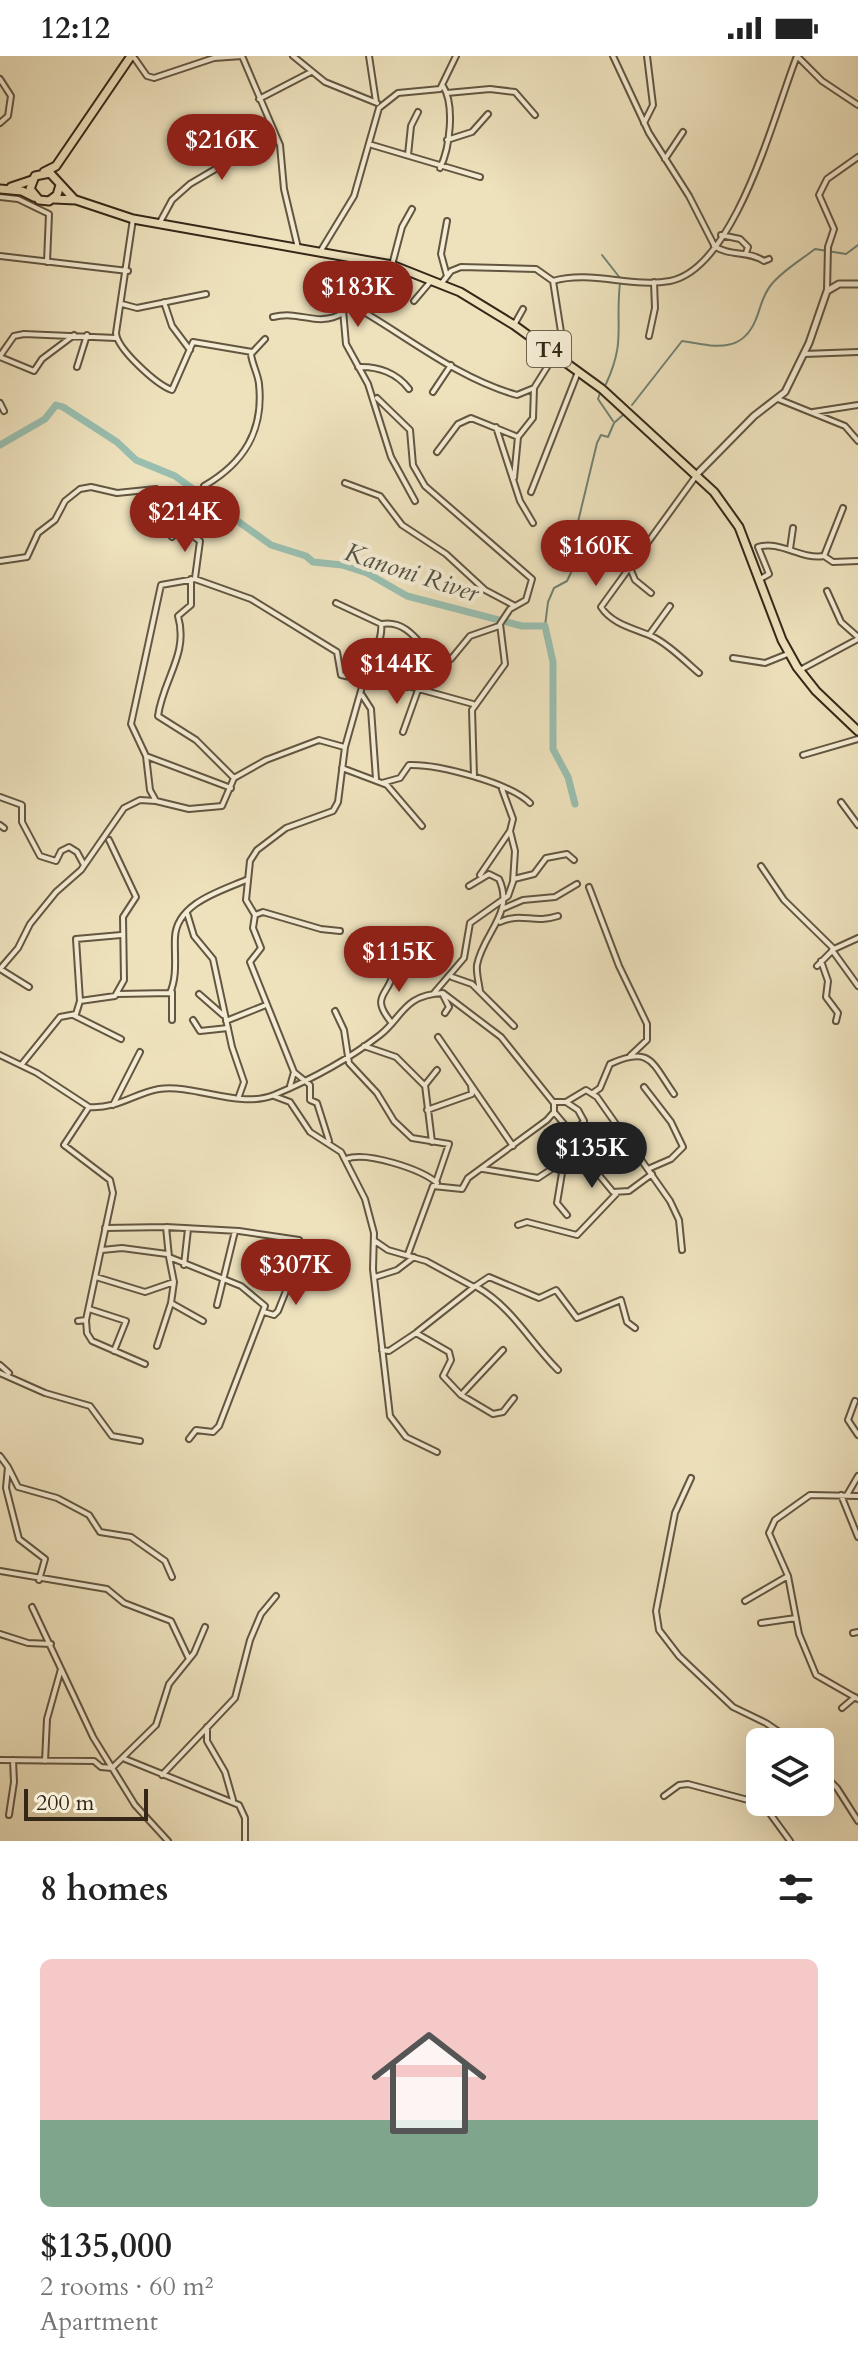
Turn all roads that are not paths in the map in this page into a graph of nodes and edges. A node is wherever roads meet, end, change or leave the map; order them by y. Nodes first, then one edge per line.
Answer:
1 (132, 56) edge
2 (293, 56) edge
3 (369, 56) edge
4 (456, 56) edge
5 (613, 56) edge
6 (647, 56) edge
7 (797, 56) edge
8 (311, 72) junction
9 (0, 79) edge
10 (443, 86) junction
11 (447, 93) junction
12 (259, 99) junction
13 (379, 104) junction
14 (858, 105) edge
15 (418, 112) dead end
16 (488, 114) dead end
17 (535, 115) dead end
18 (0, 123) edge
19 (644, 123) junction
20 (683, 132) dead end
21 (276, 134) junction
22 (447, 140) junction
23 (371, 145) junction
24 (408, 155) junction
25 (858, 157) edge
26 (62, 158) junction
27 (665, 159) junction
28 (440, 168) junction
29 (44, 172) junction
30 (480, 177) dead end
31 (32, 180) junction
32 (59, 183) junction
33 (2, 188) edge
34 (0, 197) edge
35 (34, 197) junction
36 (54, 199) junction
37 (76, 200) junction
38 (412, 209) dead end
39 (133, 219) junction
40 (447, 221) dead end
41 (159, 224) junction
42 (721, 235) junction
43 (714, 246) junction
44 (298, 248) junction
45 (320, 252) junction
46 (746, 253) junction
47 (0, 256) edge
48 (353, 257) junction
49 (769, 259) dead end
50 (47, 262) junction
51 (392, 265) junction
52 (128, 271) junction
53 (447, 276) junction
54 (432, 280) junction
55 (553, 281) junction
56 (654, 282) junction
57 (441, 284) junction
58 (858, 284) edge
59 (827, 291) junction
60 (206, 294) dead end
61 (345, 301) junction
62 (414, 301) dead end
63 (164, 302) junction
64 (121, 304) junction
65 (523, 309) dead end
66 (343, 313) junction
67 (273, 317) dead end
68 (514, 325) junction
69 (74, 335) junction
70 (87, 335) junction
71 (649, 336) dead end
72 (116, 338) junction
73 (265, 339) dead end
74 (190, 350) junction
75 (252, 352) junction
76 (552, 352) junction
77 (858, 352) edge
78 (804, 354) junction
79 (0, 356) edge
80 (451, 365) junction
81 (77, 367) dead end
82 (358, 367) junction
83 (578, 370) junction
84 (534, 388) junction
85 (409, 389) dead end
86 (433, 392) dead end
87 (377, 398) dead end
88 (778, 399) junction
89 (0, 403) edge
90 (858, 405) edge
91 (4, 411) dead end
92 (812, 413) junction
93 (496, 427) junction
94 (518, 437) junction
95 (858, 441) edge
96 (437, 452) dead end
97 (697, 474) junction
98 (514, 478) junction
99 (345, 483) dead end
100 (204, 486) dead end
101 (156, 489) dead end
102 (531, 492) dead end
103 (193, 499) dead end
104 (415, 501) dead end
105 (843, 508) dead end
106 (533, 523) dead end
107 (180, 527) junction
108 (793, 528) dead end
109 (172, 537) dead end
110 (790, 550) junction
111 (824, 556) junction
112 (0, 561) edge
113 (858, 561) edge
114 (629, 567) junction
115 (193, 579) junction
116 (760, 579) junction
117 (827, 591) dead end
118 (651, 593) dead end
119 (336, 603) dead end
120 (515, 606) junction
121 (670, 606) dead end
122 (381, 624) junction
123 (499, 626) junction
124 (649, 635) junction
125 (858, 638) edge
126 (790, 653) junction
127 (733, 658) dead end
128 (438, 662) junction
129 (800, 670) junction
130 (699, 673) dead end
131 (375, 677) junction
132 (364, 680) junction
133 (407, 687) junction
134 (418, 690) junction
135 (362, 695) junction
136 (473, 704) junction
137 (858, 731) edge
138 (403, 732) dead end
139 (858, 739) edge
140 (345, 747) junction
141 (803, 755) dead end
142 (146, 756) junction
143 (342, 768) junction
144 (474, 776) junction
145 (234, 778) junction
146 (376, 779) junction
147 (382, 783) junction
148 (231, 788) junction
149 (502, 789) junction
150 (0, 797) edge
151 (156, 801) junction
152 (841, 802) dead end
153 (530, 803) dead end
154 (858, 825) edge
155 (422, 826) dead end
156 (510, 831) junction
157 (109, 840) dead end
158 (574, 860) dead end
159 (84, 865) junction
160 (761, 866) dead end
161 (479, 877) junction
162 (247, 879) junction
163 (513, 882) junction
164 (577, 884) dead end
165 (469, 886) dead end
166 (589, 887) dead end
167 (504, 900) junction
168 (502, 909) junction
169 (187, 913) junction
170 (255, 915) junction
171 (558, 916) dead end
172 (498, 924) junction
173 (340, 931) dead end
174 (121, 935) junction
175 (858, 938) edge
176 (833, 950) junction
177 (0, 969) edge
178 (393, 974) dead end
179 (450, 977) junction
180 (858, 986) edge
181 (29, 987) dead end
182 (480, 991) junction
183 (172, 992) junction
184 (441, 993) junction
185 (118, 994) junction
186 (199, 994) dead end
187 (433, 995) junction
188 (80, 1001) junction
189 (266, 1005) junction
190 (335, 1011) dead end
191 (445, 1013) dead end
192 (73, 1015) junction
193 (172, 1020) dead end
194 (193, 1020) dead end
195 (836, 1021) dead end
196 (226, 1022) junction
197 (391, 1022) junction
198 (514, 1026) dead end
199 (438, 1037) dead end
200 (121, 1039) dead end
201 (364, 1046) junction
202 (140, 1052) dead end
203 (0, 1055) edge
204 (348, 1056) junction
205 (630, 1056) junction
206 (22, 1064) junction
207 (293, 1069) junction
208 (437, 1070) dead end
209 (303, 1081) junction
210 (470, 1081) junction
211 (425, 1085) junction
212 (290, 1086) junction
213 (644, 1087) dead end
214 (284, 1090) junction
215 (593, 1093) junction
216 (674, 1094) dead end
217 (239, 1096) junction
218 (272, 1096) junction
219 (290, 1102) junction
220 (553, 1102) junction
221 (566, 1102) junction
222 (113, 1105) junction
223 (89, 1107) junction
224 (427, 1110) junction
225 (554, 1112) junction
226 (570, 1137) junction
227 (432, 1142) junction
228 (329, 1143) junction
229 (513, 1146) junction
230 (579, 1151) junction
231 (346, 1159) junction
232 (559, 1165) junction
233 (482, 1169) junction
234 (648, 1169) junction
235 (652, 1174) junction
236 (437, 1183) junction
237 (616, 1194) junction
238 (567, 1215) dead end
239 (518, 1225) dead end
240 (166, 1227) junction
241 (105, 1228) junction
242 (188, 1229) junction
243 (235, 1231) junction
244 (299, 1240) dead end
245 (375, 1241) junction
246 (101, 1250) junction
247 (682, 1250) dead end
248 (408, 1254) junction
249 (168, 1256) junction
250 (300, 1256) dead end
251 (414, 1257) junction
252 (184, 1265) junction
253 (95, 1277) junction
254 (375, 1277) junction
255 (223, 1279) junction
256 (174, 1282) junction
257 (475, 1287) junction
258 (171, 1303) junction
259 (217, 1305) dead end
260 (89, 1309) junction
261 (264, 1312) junction
262 (86, 1320) junction
263 (78, 1321) dead end
264 (203, 1321) dead end
265 (635, 1328) dead end
266 (416, 1333) junction
267 (157, 1346) dead end
268 (382, 1350) junction
269 (503, 1350) dead end
270 (114, 1351) junction
271 (389, 1351) junction
272 (383, 1361) junction
273 (145, 1364) dead end
274 (0, 1365) edge
275 (558, 1370) dead end
276 (0, 1373) edge
277 (10, 1375) junction
278 (461, 1395) junction
279 (514, 1398) dead end
280 (855, 1401) dead end
281 (858, 1435) edge
282 (189, 1439) dead end
283 (140, 1441) dead end
284 (437, 1452) dead end
285 (0, 1456) edge
286 (8, 1467) junction
287 (858, 1476) edge
288 (691, 1478) dead end
289 (844, 1495) junction
290 (858, 1496) edge
291 (858, 1537) edge
292 (0, 1571) edge
293 (788, 1576) junction
294 (172, 1577) dead end
295 (39, 1580) junction
296 (276, 1596) dead end
297 (745, 1601) dead end
298 (32, 1607) dead end
299 (796, 1618) junction
300 (761, 1623) dead end
301 (205, 1627) dead end
302 (0, 1634) edge
303 (51, 1644) junction
304 (189, 1660) junction
305 (61, 1668) junction
306 (857, 1698) edge
307 (842, 1708) dead end
308 (208, 1725) junction
309 (773, 1728) edge
310 (124, 1758) junction
311 (0, 1760) edge
312 (13, 1760) junction
313 (45, 1761) junction
314 (112, 1768) junction
315 (162, 1775) junction
316 (834, 1786) edge
317 (664, 1796) dead end
318 (235, 1802) junction
319 (9, 1815) dead end
320 (858, 1821) edge
321 (168, 1841) edge
322 (245, 1841) edge
323 (790, 1841) edge

1 - 12 street
1 - 26 main road
2 - 8 street
3 - 13 street
4 - 10 street
5 - 19 street
6 - 19 street
7 - 14 street
7 - 42 street
8 - 12 street
8 - 13 street
9 - 18 street
10 - 11 street
10 - 13 street
11 - 17 street
11 - 22 street
12 - 21 street
13 - 23 street
15 - 24 street
16 - 22 street
19 - 27 street
20 - 27 street
21 - 41 street
21 - 44 street
22 - 28 street
23 - 24 street
23 - 45 street
24 - 28 street
25 - 59 street
26 - 29 main road
26 - 32 main road
27 - 43 street
28 - 30 street
29 - 31 main road
29 - 32 main road, T4
31 - 33 main road
31 - 35 main road
32 - 36 main road
32 - 37 main road, T4
33 - 35 main road
34 - 50 street
35 - 36 main road, T4
36 - 37 main road, T4
37 - 39 main road, T4
38 - 51 street
39 - 41 main road, T4
39 - 52 street
40 - 53 street
41 - 44 main road, T4
42 - 43 street
42 - 46 street
43 - 46 street
43 - 56 street
44 - 45 main road, T4
45 - 48 main road, T4
46 - 49 street
47 - 50 street
48 - 51 main road, T4
48 - 61 street
50 - 52 street
51 - 54 main road, T4
52 - 64 street
53 - 55 street
53 - 57 street
54 - 57 main road, T4
54 - 62 street
55 - 56 street
55 - 76 street
56 - 71 street
57 - 68 main road, T4
58 - 59 street
59 - 78 street
60 - 63 street
61 - 66 street
61 - 80 street
63 - 64 street
63 - 74 street
64 - 72 street
65 - 68 street
66 - 67 street
66 - 82 street
68 - 76 main road, T4
69 - 70 street
69 - 79 street
69 - 79 street
70 - 72 street
70 - 81 street
72 - 74 street
73 - 75 street
74 - 75 street
75 - 100 street
76 - 83 main road, T4
76 - 84 street
77 - 78 street
78 - 88 street
80 - 84 street
80 - 86 street
82 - 85 street
82 - 104 street
83 - 97 main road, T4
83 - 102 street
84 - 94 street
87 - 120 street
88 - 92 street
88 - 97 street
89 - 91 street
90 - 92 street
92 - 95 street
93 - 94 street
93 - 96 street
93 - 98 street
94 - 98 street
97 - 114 street
97 - 116 main road, T4
98 - 106 street
99 - 120 street
101 - 112 street
103 - 107 street
105 - 111 street
107 - 109 street
107 - 115 street
108 - 110 street
110 - 111 street
110 - 116 street
111 - 113 street
114 - 118 street
114 - 124 street
115 - 132 street
115 - 142 street
115 - 145 street
116 - 126 main road, T4
117 - 125 street
119 - 122 street
120 - 123 street
121 - 124 street
122 - 128 street
122 - 131 street
123 - 128 street
123 - 136 street
124 - 130 street
125 - 129 street
126 - 127 street
126 - 129 main road, T4
128 - 133 street
129 - 137 main road, T4
131 - 132 street
131 - 133 street
132 - 135 street
133 - 134 street
134 - 136 street
134 - 138 street
135 - 140 street
135 - 146 street
136 - 144 street
139 - 141 street
140 - 143 street
140 - 145 street
142 - 148 street
142 - 151 street
143 - 146 street
143 - 162 street
144 - 147 street
144 - 149 street
145 - 148 street
146 - 147 street
147 - 155 street
148 - 151 street
149 - 153 street
149 - 156 street
150 - 159 street
151 - 159 street
152 - 154 street
156 - 161 street
156 - 163 street
157 - 174 street
158 - 163 street
159 - 177 street
160 - 176 street
161 - 165 street
161 - 167 street
162 - 169 street
162 - 170 street
163 - 167 street
164 - 168 street
166 - 205 street
167 - 168 street
167 - 179 street
168 - 172 street
169 - 183 street
169 - 196 street
170 - 173 street
170 - 189 street
171 - 172 street
172 - 182 street
174 - 185 street
174 - 188 street
175 - 176 street
176 - 180 street
176 - 195 street
177 - 181 street
178 - 197 street
179 - 182 street
179 - 187 street
182 - 198 street
183 - 185 street
183 - 193 street
184 - 187 street
184 - 191 street
184 - 220 street
185 - 188 street
186 - 196 street
187 - 197 street
188 - 192 street
189 - 196 street
189 - 207 street
190 - 204 street
192 - 200 street
192 - 206 street
194 - 196 street
196 - 217 street
197 - 201 street
199 - 210 street
201 - 204 street
201 - 211 street
202 - 222 street
203 - 206 street
204 - 209 street
204 - 227 street
205 - 215 street
205 - 216 street
206 - 223 street
207 - 209 street
207 - 212 street
208 - 211 street
209 - 212 street
209 - 228 street
210 - 224 street
210 - 229 street
211 - 224 street
212 - 214 street
213 - 234 street
214 - 218 street
214 - 219 street
215 - 221 street
215 - 234 street
217 - 218 street
217 - 222 street
218 - 219 street
219 - 228 street
220 - 221 street
220 - 225 street
221 - 226 street
222 - 223 street
223 - 241 street
224 - 227 street
225 - 226 street
225 - 229 street
226 - 230 street
227 - 236 street
228 - 231 street
229 - 233 street
230 - 232 street
230 - 237 street
231 - 236 street
231 - 245 street
232 - 233 street
232 - 238 street
233 - 236 street
234 - 235 street
235 - 237 street
235 - 247 street
236 - 248 street
237 - 239 street
240 - 241 street
240 - 242 street
240 - 249 street
241 - 246 street
242 - 243 street
242 - 252 street
243 - 244 street
243 - 255 street
245 - 248 street
245 - 254 street
246 - 249 street
246 - 253 street
248 - 251 street
249 - 252 street
249 - 256 street
250 - 261 street
251 - 254 street
251 - 257 street
252 - 255 street
253 - 256 street
253 - 260 street
254 - 268 street
255 - 259 street
255 - 261 street
256 - 258 street
257 - 265 street
257 - 266 street
257 - 275 street
258 - 264 street
258 - 267 street
260 - 262 street
260 - 270 street
261 - 282 street
262 - 263 street
262 - 270 street
266 - 271 street
266 - 278 street
268 - 271 street
268 - 272 street
269 - 278 street
270 - 273 street
271 - 272 street
272 - 284 street
274 - 277 street
276 - 277 street
277 - 283 street
278 - 279 street
280 - 281 street
285 - 286 street
286 - 294 street
286 - 295 street
287 - 289 street
288 - 309 street
289 - 290 street
289 - 291 street
289 - 293 street
292 - 295 street
293 - 297 street
293 - 299 street
295 - 304 street
296 - 308 street
298 - 303 street
299 - 300 street
299 - 306 street
301 - 304 street
302 - 303 street
303 - 305 street
304 - 310 street
305 - 313 street
305 - 314 street
306 - 307 street
308 - 315 street
308 - 318 street
310 - 314 street
310 - 315 street
311 - 312 street
312 - 313 street
312 - 319 street
313 - 314 street
314 - 321 street
315 - 318 street
316 - 320 street
317 - 323 street
318 - 322 street

